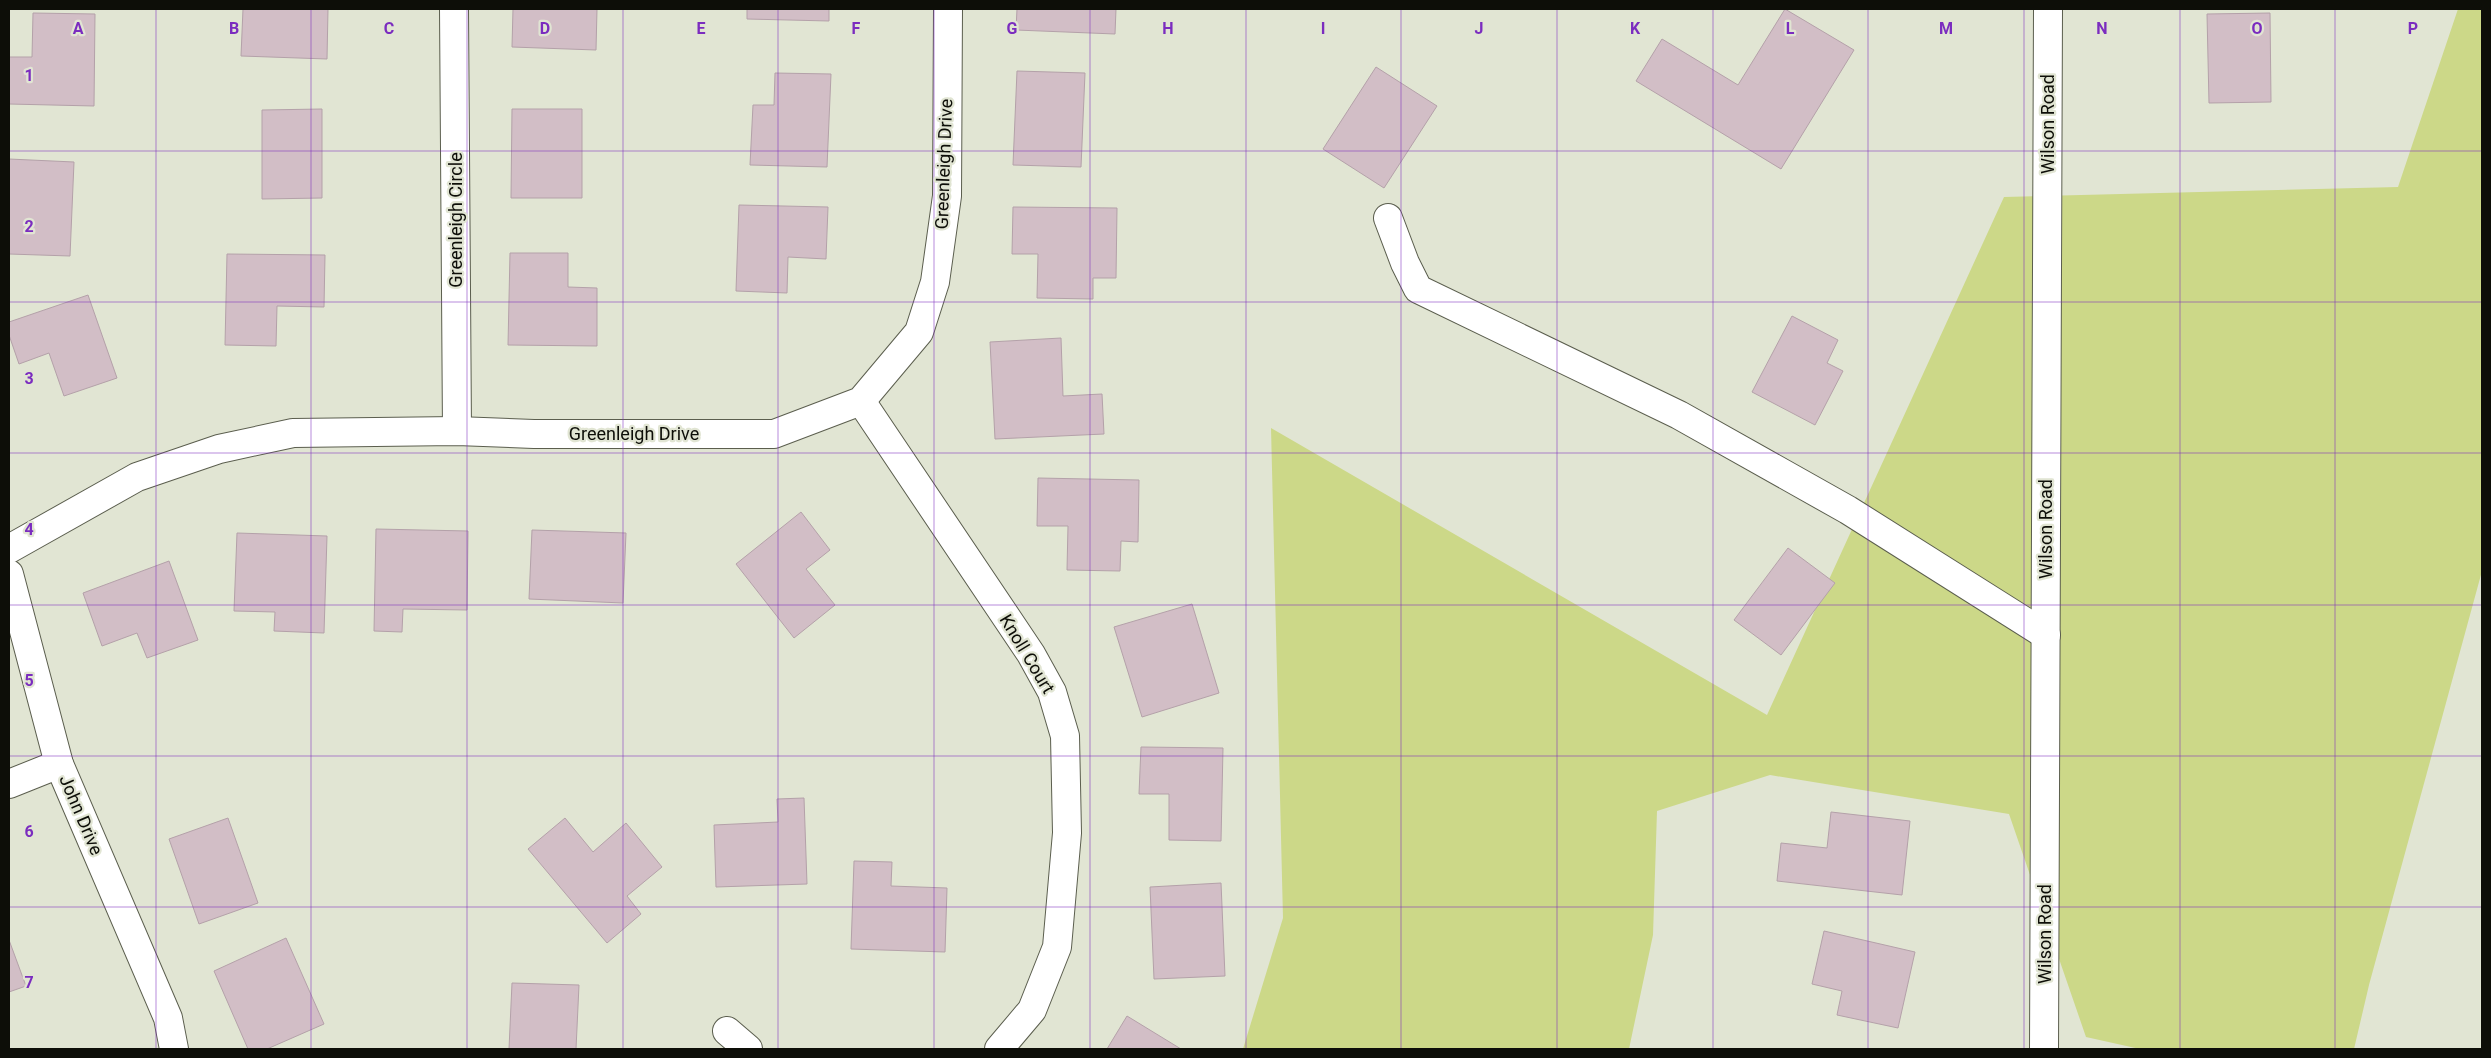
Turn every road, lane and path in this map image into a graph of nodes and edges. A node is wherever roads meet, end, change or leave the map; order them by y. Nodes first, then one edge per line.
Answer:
1 (454, 9) edge
2 (948, 9) edge
3 (2048, 9) edge
4 (1388, 218) dead end
5 (861, 401) junction
6 (457, 431) junction
7 (9, 549) edge
8 (9, 574) edge
9 (2046, 635) junction
10 (59, 764) junction
11 (9, 784) edge
12 (727, 1031) dead end
13 (174, 1049) edge
14 (748, 1049) edge
15 (999, 1049) edge
16 (2044, 1049) edge

1 - 6 street, Greenleigh Circle
2 - 5 street, Greenleigh Drive
3 - 9 street, Wilson Road
4 - 9 street
5 - 6 street, Greenleigh Drive
5 - 15 street, Knoll Court
6 - 7 street, Greenleigh Drive
8 - 10 street, John Drive
9 - 16 street, Wilson Road
10 - 11 street
10 - 13 street, John Drive
12 - 14 street

